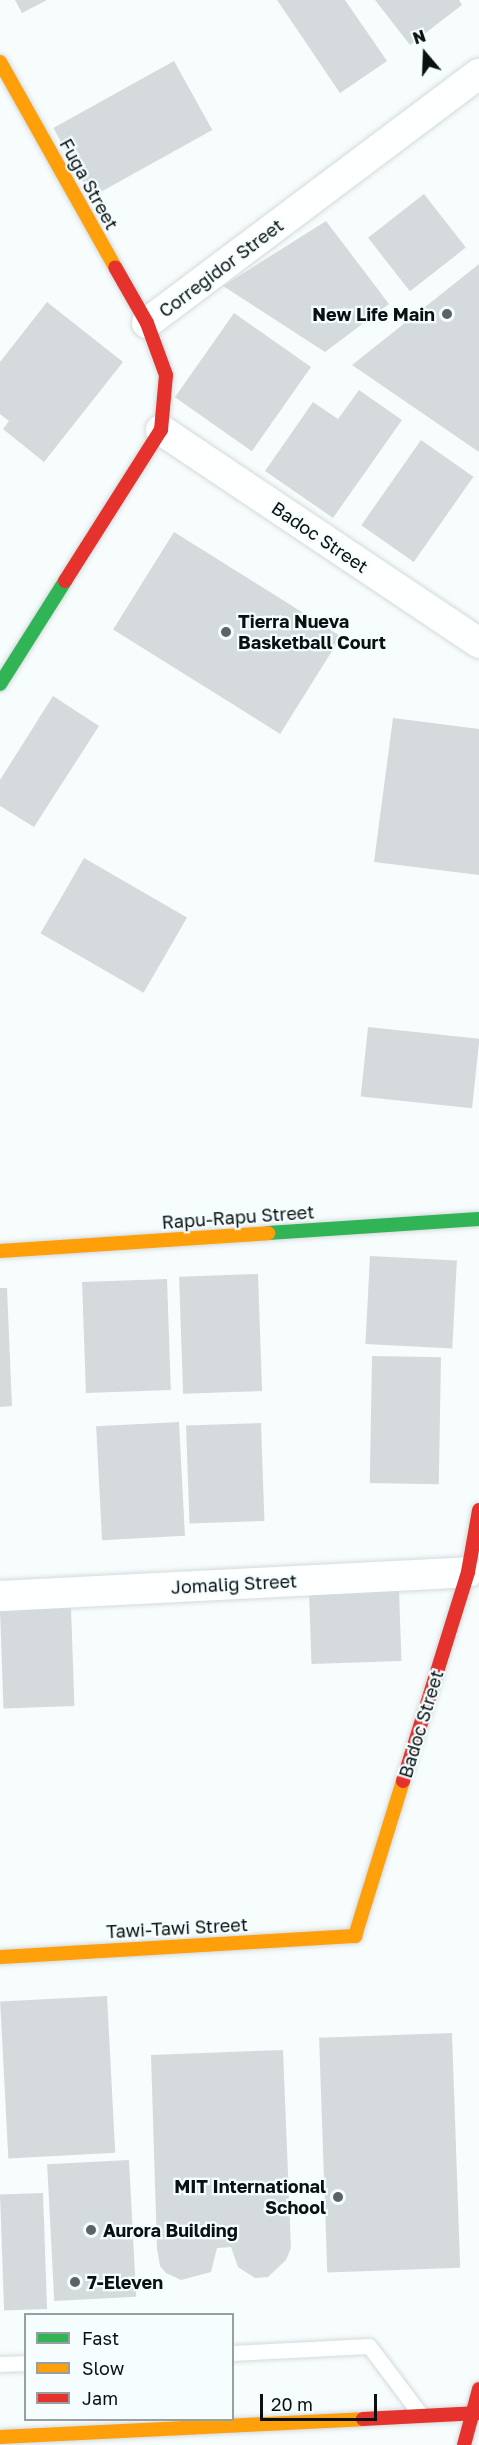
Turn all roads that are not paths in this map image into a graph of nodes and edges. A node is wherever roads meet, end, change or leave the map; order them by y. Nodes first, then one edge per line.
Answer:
1 (0, 62) edge
2 (479, 74) edge
3 (147, 323) junction
4 (161, 430) junction
5 (479, 644) edge
6 (0, 684) edge
7 (479, 1219) edge
8 (0, 1251) edge
9 (479, 1510) edge
10 (468, 1572) junction
11 (0, 1596) edge
12 (355, 1936) joint
13 (0, 1957) edge
14 (234, 2352) edge
15 (24, 2363) edge
16 (0, 2364) edge
17 (479, 2389) edge
18 (475, 2413) edge
19 (421, 2415) junction
20 (0, 2437) edge
21 (464, 2445) edge

1 - 3 main road, Fuga Street
2 - 3 street, Corregidor Street
3 - 4 main road, Corregidor Street
4 - 5 street, Badoc Street
4 - 6 main road, Corregidor Street
7 - 8 main road, Rapu-Rapu Street
9 - 10 main road, Badoc Street
10 - 11 street, Jomalig Street
10 - 12 main road, Badoc Street
12 - 13 main road, Tawi-Tawi Street
14 - 19 lane
15 - 16 lane
17 - 18 main road
18 - 19 main road
18 - 21 main road
19 - 20 main road

